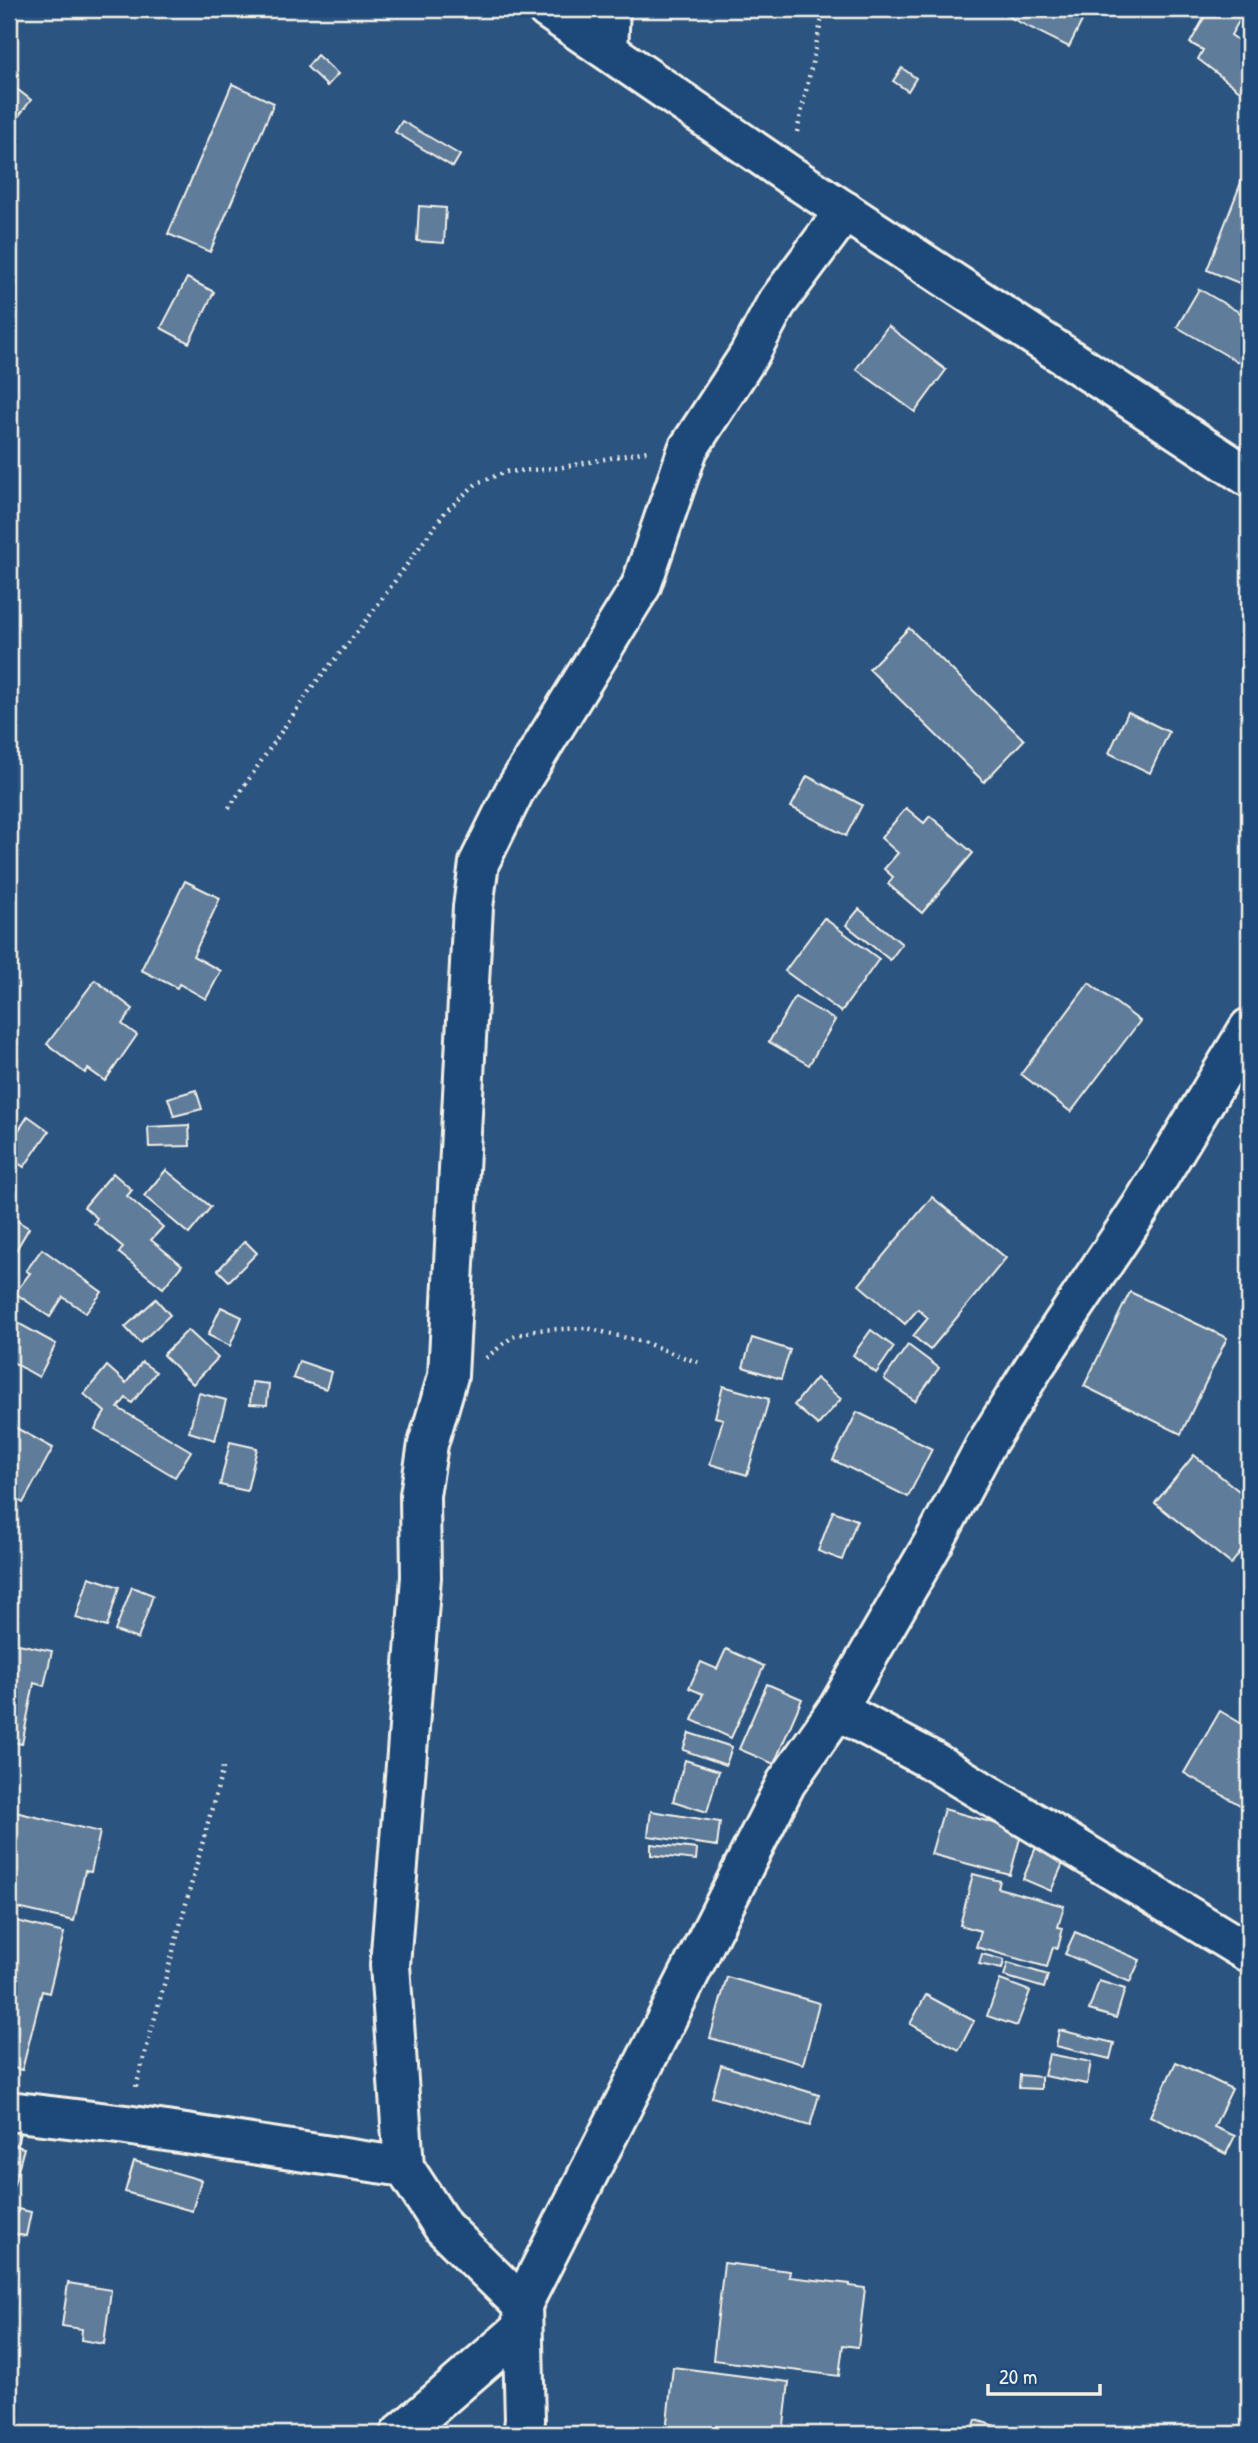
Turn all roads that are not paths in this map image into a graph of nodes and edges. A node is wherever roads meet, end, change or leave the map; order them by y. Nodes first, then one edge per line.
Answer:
1 (547, 9) edge
2 (610, 9) edge
3 (608, 49) junction
4 (845, 211) junction
5 (1249, 477) edge
6 (1249, 1028) edge
7 (837, 1710) junction
8 (1249, 1953) edge
9 (9, 2111) edge
10 (404, 2167) junction
11 (522, 2317) junction
12 (400, 2434) edge
13 (523, 2434) edge

1 - 3 street
2 - 3 street
3 - 4 street
4 - 5 street
4 - 10 street
6 - 7 street
7 - 8 street
7 - 11 street
9 - 10 street
10 - 11 street
11 - 12 street
11 - 13 street

